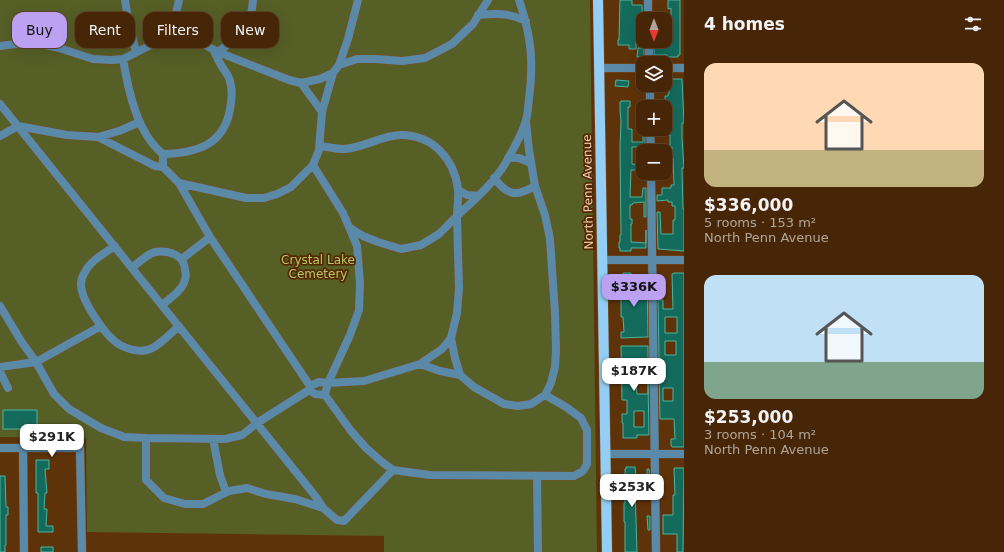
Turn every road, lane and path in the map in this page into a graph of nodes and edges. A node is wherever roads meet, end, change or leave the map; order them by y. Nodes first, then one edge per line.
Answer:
1 (125, 0) edge
2 (180, 0) edge
3 (253, 0) edge
4 (358, 0) edge
5 (488, 0) edge
6 (519, 0) edge
7 (598, 0) edge
8 (648, 0) edge
9 (177, 12) edge
10 (648, 12) edge
11 (478, 15) junction
12 (526, 21) junction
13 (0, 46) edge
14 (144, 48) edge
15 (211, 48) edge
16 (216, 51) junction
17 (136, 52) junction
18 (123, 59) junction
19 (339, 65) junction
20 (600, 68) junction
21 (636, 68) edge
22 (672, 68) edge
23 (684, 68) edge
24 (334, 73) junction
25 (301, 83) junction
26 (0, 104) edge
27 (322, 112) junction
28 (526, 121) junction
29 (140, 122) junction
30 (18, 126) junction
31 (0, 136) edge
32 (98, 137) junction
33 (320, 146) junction
34 (162, 154) junction
35 (508, 158) junction
36 (531, 163) junction
37 (313, 165) junction
38 (162, 167) junction
39 (494, 178) junction
40 (651, 180) edge
41 (178, 183) junction
42 (535, 186) junction
43 (458, 190) junction
44 (478, 196) junction
45 (457, 216) junction
46 (350, 227) junction
47 (210, 237) junction
48 (115, 246) junction
49 (182, 259) junction
50 (602, 260) junction
51 (652, 260) junction
52 (684, 260) edge
53 (132, 268) junction
54 (162, 305) junction
55 (0, 306) edge
56 (101, 326) junction
57 (179, 326) junction
58 (451, 338) junction
59 (36, 362) junction
60 (420, 364) junction
61 (0, 367) edge
62 (0, 372) edge
63 (460, 375) junction
64 (328, 383) junction
65 (8, 388) dead end
66 (310, 388) junction
67 (325, 395) junction
68 (546, 395) junction
69 (257, 423) junction
70 (146, 438) junction
71 (213, 439) junction
72 (0, 448) edge
73 (23, 448) junction
74 (605, 454) junction
75 (655, 454) junction
76 (684, 454) edge
77 (393, 470) junction
78 (537, 476) junction
79 (226, 492) junction
80 (323, 508) junction
81 (24, 552) edge
82 (82, 552) edge
83 (538, 552) edge
84 (606, 552) edge
85 (656, 552) edge

1 - 17 street
2 - 9 street
3 - 16 street
4 - 19 street
5 - 11 street
6 - 12 street
7 - 20 main road, North Penn Avenue
8 - 10 street
11 - 12 street
11 - 19 street
12 - 28 street
13 - 18 street
14 - 17 street
15 - 16 street
16 - 25 street
16 - 34 street
17 - 18 street
18 - 29 street
19 - 24 street
20 - 21 street
20 - 50 main road, North Penn Avenue
22 - 23 street
24 - 25 street
24 - 27 street
25 - 27 street
26 - 30 street
27 - 33 street
28 - 35 street
28 - 36 street
29 - 32 street
29 - 34 street
30 - 31 street
30 - 32 street
30 - 48 street
32 - 38 street
33 - 37 street
33 - 43 street
34 - 38 street
35 - 36 street
35 - 39 street
36 - 42 street
37 - 41 street
37 - 46 street
38 - 41 street
39 - 42 street
39 - 44 street
40 - 51 street
41 - 47 street
42 - 68 street
43 - 44 street
43 - 45 street
44 - 45 street
45 - 46 street
45 - 58 street
46 - 64 street
47 - 49 street
47 - 66 street
48 - 53 street
48 - 56 street
49 - 53 street
49 - 54 street
50 - 51 street
50 - 74 main road, North Penn Avenue
51 - 52 street
51 - 75 street
53 - 54 street
54 - 57 street
55 - 59 street
56 - 57 street
56 - 59 street
57 - 69 street
58 - 60 street
58 - 63 street
59 - 61 street
59 - 70 street
60 - 63 street
60 - 64 street
62 - 65 street
63 - 68 street
64 - 66 street
64 - 67 street
66 - 67 street
66 - 69 street
67 - 77 street
68 - 78 street
69 - 71 street
69 - 80 street
70 - 71 street
70 - 79 street
71 - 79 street
72 - 73 street
73 - 81 street
73 - 82 street
74 - 75 street
74 - 84 main road, North Penn Avenue
75 - 76 street
75 - 85 street
77 - 78 street
77 - 80 street
78 - 83 street
79 - 80 street

